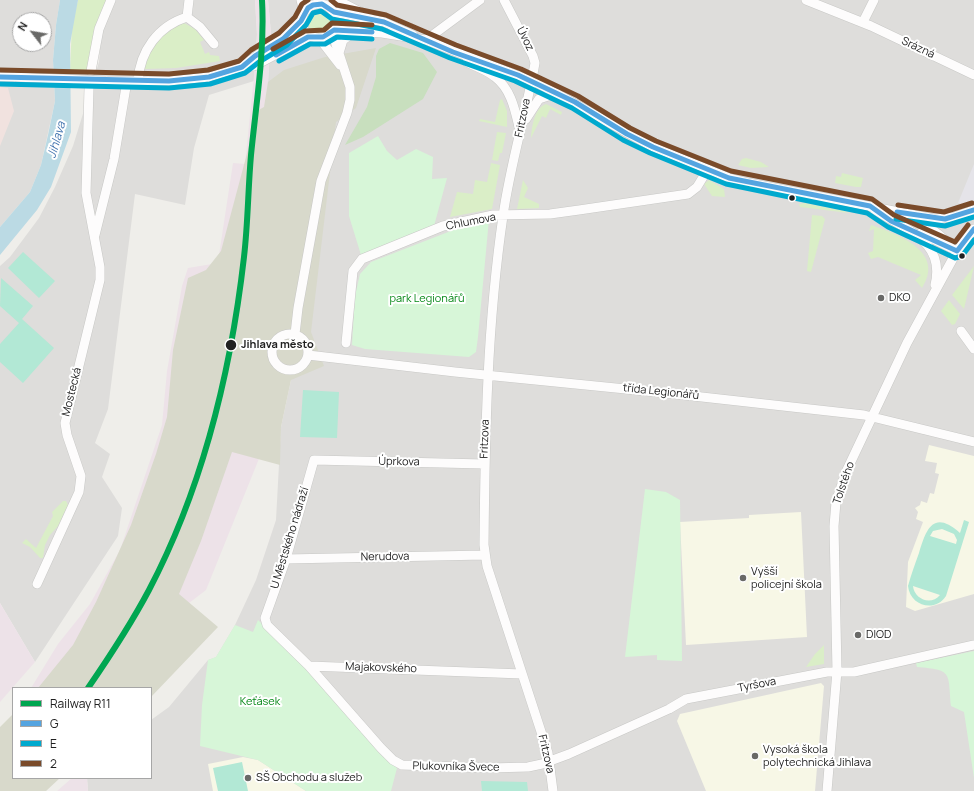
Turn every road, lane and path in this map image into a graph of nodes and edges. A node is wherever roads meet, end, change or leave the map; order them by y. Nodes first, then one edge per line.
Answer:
1 (111, 0) edge
2 (189, 0) edge
3 (302, 0) edge
4 (337, 0) edge
5 (480, 0) edge
6 (806, 0) edge
7 (874, 0) edge
8 (320, 2) edge
9 (509, 2) edge
10 (334, 12) junction
11 (303, 16) junction
12 (187, 18) junction
13 (379, 21) junction
14 (863, 22) junction
15 (333, 31) junction
16 (356, 31) junction
17 (314, 37) junction
18 (423, 39) junction
19 (214, 44) dead end
20 (453, 52) junction
21 (338, 53) junction
22 (242, 67) junction
23 (343, 69) junction
24 (91, 72) dead end
25 (974, 75) edge
26 (0, 77) edge
27 (127, 81) junction
28 (138, 81) junction
29 (531, 81) junction
30 (89, 88) dead end
31 (557, 93) junction
32 (520, 131) junction
33 (708, 169) junction
34 (870, 206) junction
35 (974, 210) edge
36 (899, 213) junction
37 (503, 216) junction
38 (891, 221) junction
39 (974, 229) edge
40 (94, 238) junction
41 (953, 249) junction
42 (933, 291) junction
43 (961, 331) dead end
44 (292, 333) junction
45 (346, 343) dead end
46 (974, 349) edge
47 (308, 355) junction
48 (487, 375) junction
49 (872, 417) junction
50 (974, 442) edge
51 (314, 460) joint
52 (484, 464) junction
53 (485, 555) junction
54 (286, 559) junction
55 (37, 584) dead end
56 (974, 645) edge
57 (309, 666) junction
58 (837, 671) junction
59 (522, 674) junction
60 (550, 761) junction
61 (553, 791) edge
62 (827, 791) edge

1 - 24 street
2 - 12 street
3 - 11 street
4 - 13 street
5 - 18 street
6 - 14 street, Srázná
7 - 14 street
8 - 10 street
8 - 11 street
9 - 29 street, Úvoz
10 - 13 street
10 - 15 street
11 - 17 street
11 - 22 street
12 - 19 street
12 - 28 street
13 - 18 street
14 - 25 street, Srázná
15 - 16 street
15 - 17 street
15 - 21 street
16 - 18 street
16 - 21 street
17 - 22 street
17 - 23 street
18 - 20 street
20 - 29 street
20 - 32 street
21 - 23 street
22 - 28 street
23 - 44 street
26 - 27 street, bridge
27 - 28 street
27 - 40 street, Mostecká
29 - 31 street
29 - 32 street, Fritzova
30 - 40 street, Mostecká
31 - 32 street
31 - 33 street
32 - 37 street, Fritzova
33 - 34 street
33 - 37 street, Chlumova
34 - 36 street
34 - 38 street
35 - 36 street
36 - 41 street
37 - 45 street, Chlumova
37 - 48 street, Fritzova
38 - 41 street
38 - 42 street
39 - 41 street, Tolstého
40 - 55 street, Mostecká
41 - 42 street, Tolstého
42 - 49 street, Tolstého
43 - 46 street
44 - 47 street
44 - 47 street
47 - 48 street, třída Legionářů
48 - 49 street, třída Legionářů
48 - 52 street, Fritzova
49 - 50 street, třída Legionářů
49 - 58 street, Tolstého
51 - 52 street, Úprkova
51 - 54 street, U Městského nádraží
52 - 53 street, Fritzova
53 - 54 street, Nerudova
53 - 59 street, Fritzova
54 - 57 street, U Městského nádraží
56 - 58 street, Tyršova
57 - 59 street, Majakovského
57 - 60 street, Plukovníka Švece
58 - 60 street, Tyršova
58 - 62 street, Tolstého
59 - 60 street, Fritzova
60 - 61 street, Fritzova

